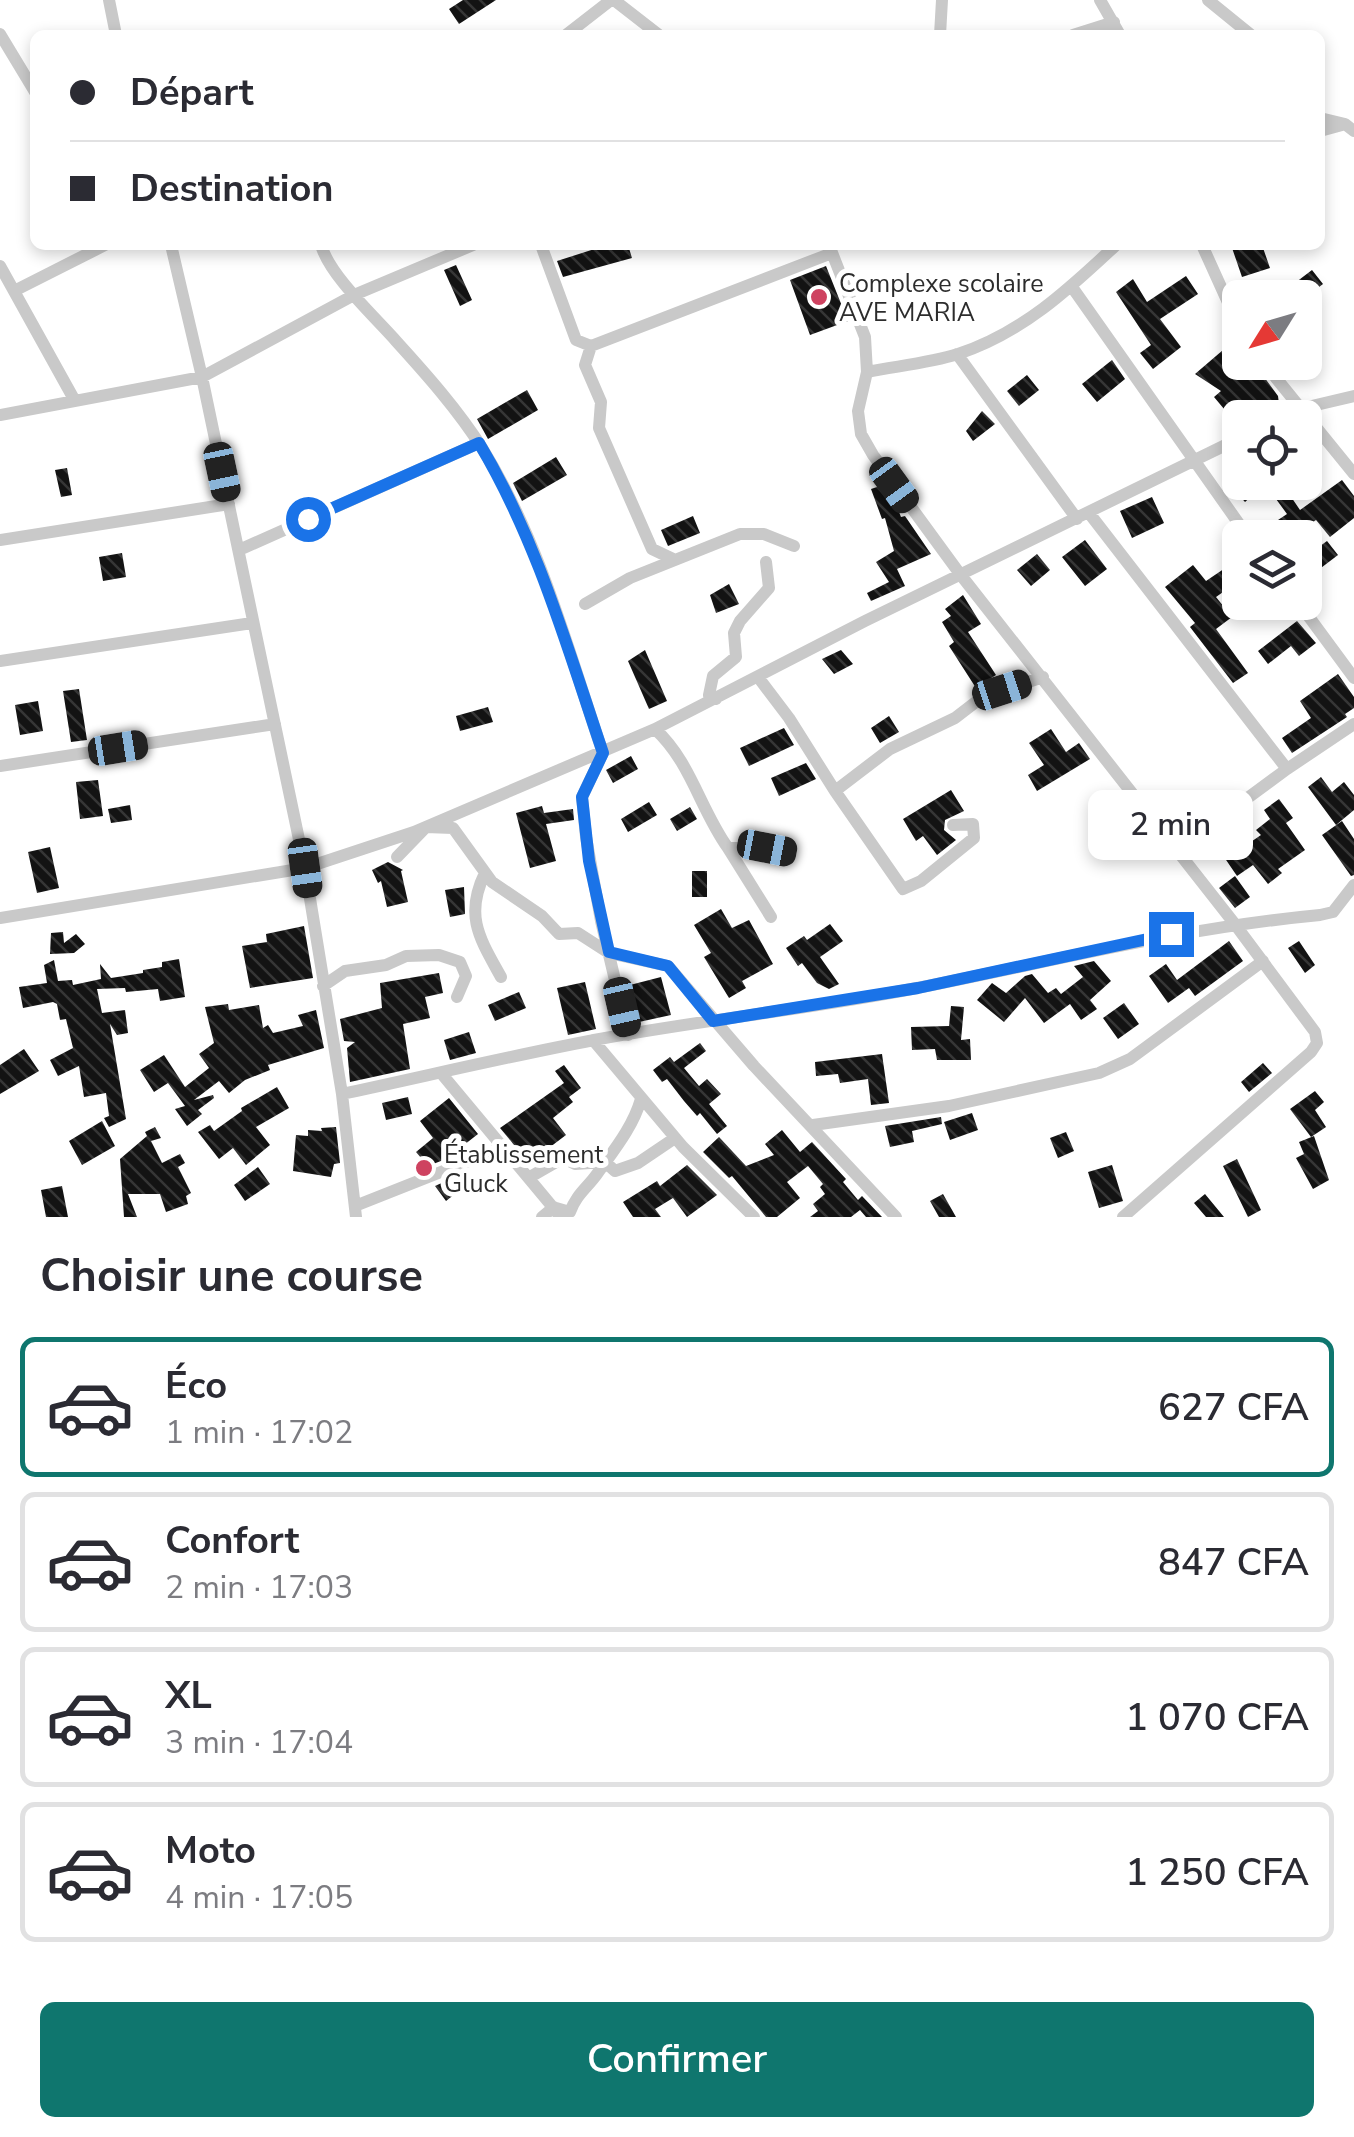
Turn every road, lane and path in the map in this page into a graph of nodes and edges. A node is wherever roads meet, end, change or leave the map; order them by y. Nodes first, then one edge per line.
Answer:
1 (109, 0) edge
2 (612, 0) edge
3 (942, 0) edge
4 (1100, 0) edge
5 (1208, 0) edge
6 (1117, 28) edge
7 (115, 30) edge
8 (573, 30) edge
9 (652, 30) edge
10 (940, 30) edge
11 (1245, 30) edge
12 (0, 34) edge
13 (30, 84) edge
14 (1325, 119) edge
15 (1351, 126) edge
16 (1325, 129) edge
17 (95, 250) edge
18 (171, 250) edge
19 (322, 250) edge
20 (461, 250) edge
21 (542, 250) edge
22 (828, 250) edge
23 (830, 250) edge
24 (1111, 250) edge
25 (1204, 250) edge
26 (0, 266) edge
27 (1072, 286) junction
28 (1222, 289) edge
29 (14, 291) junction
30 (354, 295) junction
31 (591, 346) junction
32 (957, 354) junction
33 (867, 372) junction
34 (202, 377) junction
35 (1277, 380) edge
36 (1354, 396) edge
37 (1293, 400) edge
38 (76, 401) junction
39 (1322, 404) edge
40 (0, 415) edge
41 (1322, 435) edge
42 (479, 443) junction
43 (1222, 447) edge
44 (1193, 462) junction
45 (1354, 474) edge
46 (229, 504) junction
47 (1083, 516) junction
48 (1236, 520) edge
49 (0, 540) edge
50 (794, 546) dead end
51 (239, 550) junction
52 (673, 559) junction
53 (766, 562) dead end
54 (960, 574) junction
55 (585, 604) dead end
56 (1311, 620) edge
57 (252, 622) junction
58 (0, 660) edge
59 (1043, 677) junction
60 (758, 678) junction
61 (1354, 678) edge
62 (716, 699) junction
63 (274, 724) junction
64 (1354, 724) edge
65 (655, 728) junction
66 (603, 753) junction
67 (0, 766) edge
68 (1287, 768) junction
69 (835, 791) junction
70 (953, 825) dead end
71 (426, 827) junction
72 (728, 848) junction
73 (1177, 850) junction
74 (789, 852) dead end
75 (397, 858) dead end
76 (305, 868) junction
77 (486, 874) junction
78 (1354, 884) edge
79 (771, 917) dead end
80 (0, 918) edge
81 (1234, 923) junction
82 (609, 952) junction
83 (1263, 961) junction
84 (501, 977) dead end
85 (322, 986) junction
86 (457, 997) dead end
87 (713, 1021) junction
88 (628, 1034) junction
89 (593, 1040) junction
90 (441, 1073) junction
91 (342, 1094) junction
92 (641, 1099) junction
93 (813, 1125) junction
94 (675, 1138) junction
95 (504, 1146) junction
96 (605, 1162) junction
97 (530, 1177) junction
98 (355, 1212) edge
99 (558, 1212) edge
100 (542, 1217) edge
101 (754, 1217) edge
102 (896, 1217) edge
103 (1122, 1217) edge

1 - 7 street
2 - 8 street
2 - 9 street
3 - 10 street
4 - 6 street
5 - 11 street
12 - 13 street
14 - 15 street
15 - 16 street
17 - 29 street
18 - 34 street
19 - 30 street
20 - 30 street
21 - 31 street
22 - 31 street
23 - 33 street
24 - 27 street
25 - 28 street
26 - 29 street
27 - 32 street
27 - 44 street
29 - 38 street
30 - 34 street
30 - 42 street
31 - 52 street
32 - 33 street
32 - 47 street
33 - 54 street
34 - 38 street
34 - 46 street
35 - 37 street
36 - 39 street
38 - 40 street
41 - 45 street
42 - 51 street
42 - 66 street
43 - 44 street
44 - 47 street
44 - 48 street
46 - 49 street
46 - 51 street
47 - 54 street
47 - 68 street
50 - 52 street
51 - 57 street
52 - 55 street
53 - 62 street
54 - 59 street
54 - 60 street
56 - 61 street
57 - 58 street
57 - 63 street
59 - 69 street
59 - 73 street
60 - 62 street
60 - 69 street
62 - 65 street
63 - 67 street
63 - 76 street
64 - 68 street
65 - 66 street
65 - 72 street
66 - 71 street
66 - 82 street
68 - 73 street
69 - 70 street
71 - 75 street
71 - 76 street
71 - 77 street
72 - 74 street
72 - 79 street
73 - 81 street
76 - 80 street
76 - 85 street
77 - 82 street
77 - 84 street
78 - 81 street
81 - 83 street
81 - 87 street
82 - 87 street
82 - 88 street
83 - 93 street
83 - 103 street
85 - 86 street
85 - 91 street
87 - 88 street
87 - 93 street
88 - 89 street
89 - 90 street
89 - 92 street
90 - 91 street
90 - 95 street
91 - 98 street
92 - 94 street
92 - 96 street
93 - 102 street
94 - 96 street
94 - 101 street
95 - 97 street
95 - 98 street
96 - 97 street
96 - 99 street
97 - 99 street
99 - 100 street

